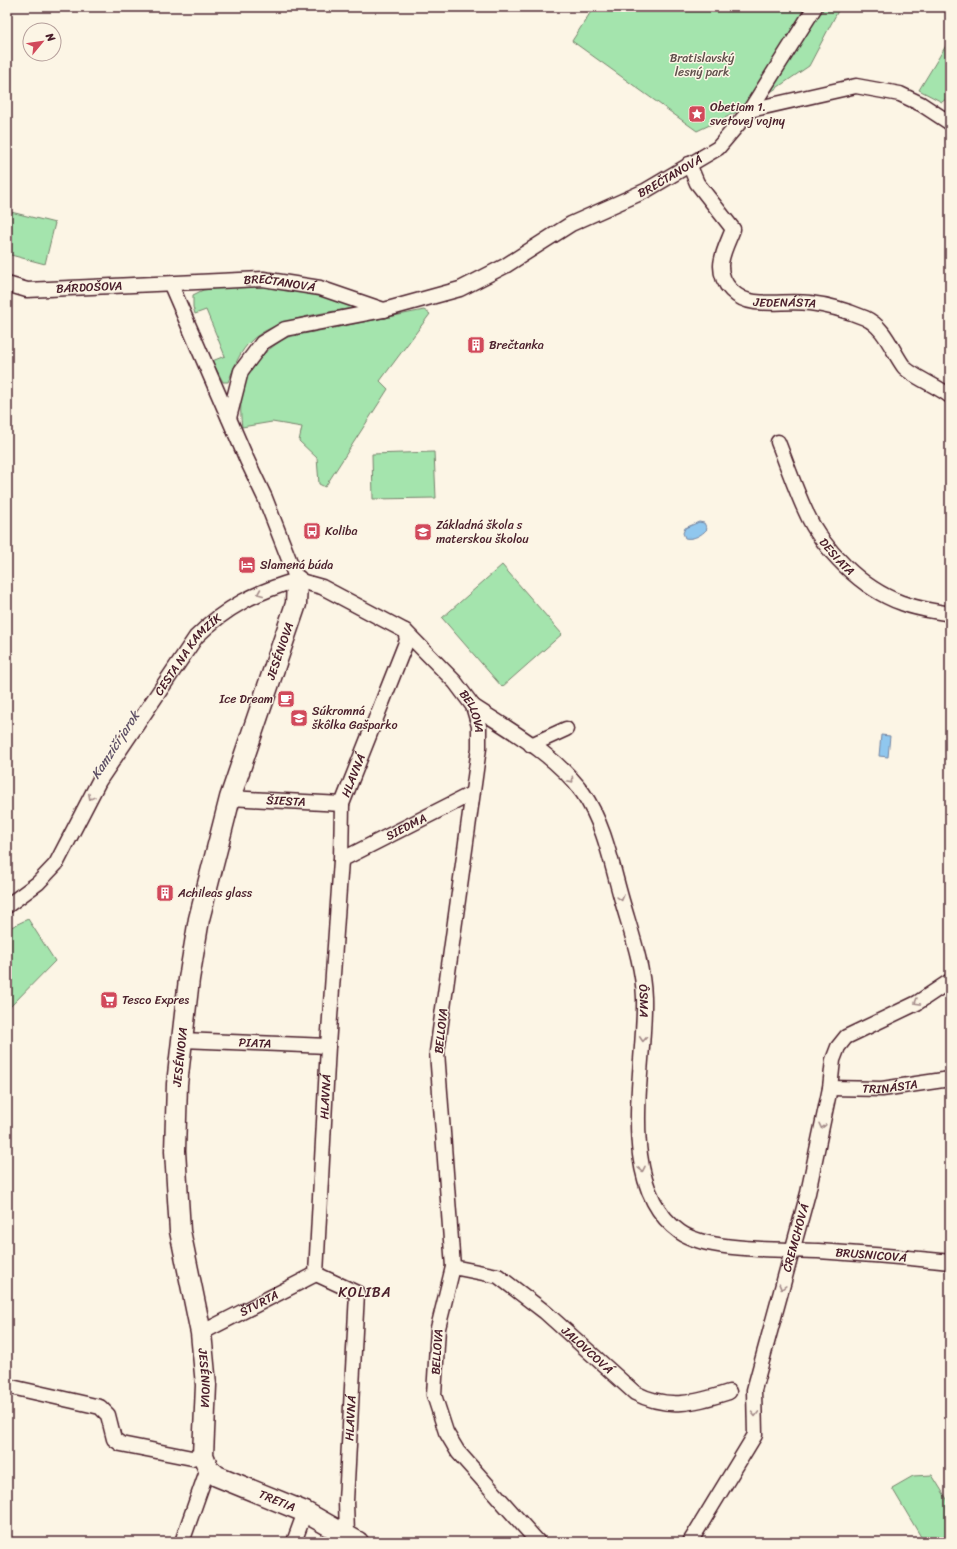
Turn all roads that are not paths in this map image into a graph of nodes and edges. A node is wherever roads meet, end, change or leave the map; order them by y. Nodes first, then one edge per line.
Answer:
1 (815, 7) edge
2 (750, 110) junction
3 (950, 123) edge
4 (689, 164) junction
5 (7, 284) edge
6 (171, 285) junction
7 (384, 310) junction
8 (950, 396) edge
9 (229, 418) junction
10 (778, 442) dead end
11 (297, 580) junction
12 (950, 614) edge
13 (405, 631) junction
14 (473, 706) junction
15 (566, 729) dead end
16 (531, 745) junction
17 (471, 794) junction
18 (230, 798) junction
19 (342, 804) junction
20 (341, 860) junction
21 (7, 906) edge
22 (950, 981) edge
23 (182, 1040) junction
24 (328, 1046) junction
25 (950, 1079) edge
26 (830, 1088) junction
27 (792, 1250) junction
28 (950, 1262) edge
29 (453, 1267) junction
30 (316, 1274) junction
31 (201, 1332) junction
32 (7, 1386) edge
33 (729, 1392) dead end
34 (205, 1461) junction
35 (305, 1512) junction
36 (352, 1539) edge
37 (182, 1542) edge
38 (294, 1542) edge
39 (538, 1542) edge
40 (690, 1542) edge

1 - 2 street
2 - 3 street
2 - 4 street, BREČTANOVÁ
4 - 7 street, BREČTANOVÁ
4 - 8 street, JEDENÁSTA
5 - 6 street, BÁRDOŠOVA
6 - 7 street, BREČTANOVÁ
6 - 9 street
7 - 9 street, BREČTANOVÁ
9 - 11 street
10 - 12 street, DESIATA
11 - 13 street, BELLOVA
11 - 18 street, JESÉNIOVA
11 -> 21 street, CESTA NA KAMZÍK
13 - 14 street, BELLOVA
13 - 19 street, HLAVNÁ
14 - 16 street, ÔSMA
14 - 17 street, BELLOVA
15 - 16 street
16 -> 27 street, ÔSMA
17 - 20 street, SIEDMA
17 - 29 street, BELLOVA
18 - 19 street, ŠIESTA
18 - 23 street, JESÉNIOVA
19 - 20 street, HLAVNÁ
20 - 24 street, HLAVNÁ
22 -> 26 street, ČREMCHOVÁ
23 - 24 street, PIATA
23 - 31 street, JESÉNIOVA
24 - 30 street, HLAVNÁ
25 - 26 street, TRINÁSTA
26 -> 27 street, ČREMCHOVÁ
27 - 28 street, BRUSNICOVÁ
27 -> 40 street, ČREMCHOVÁ
29 - 33 street, JALOVCOVÁ
29 - 39 street, BELLOVA
30 - 31 street, ŠTVRTÁ
30 - 36 street, HLAVNÁ
31 - 34 street, JESÉNIOVA
32 - 34 street
34 - 35 street, TRETIA
34 - 37 street, JESÉNIOVA
35 - 36 street, TRETIA
35 - 38 street

